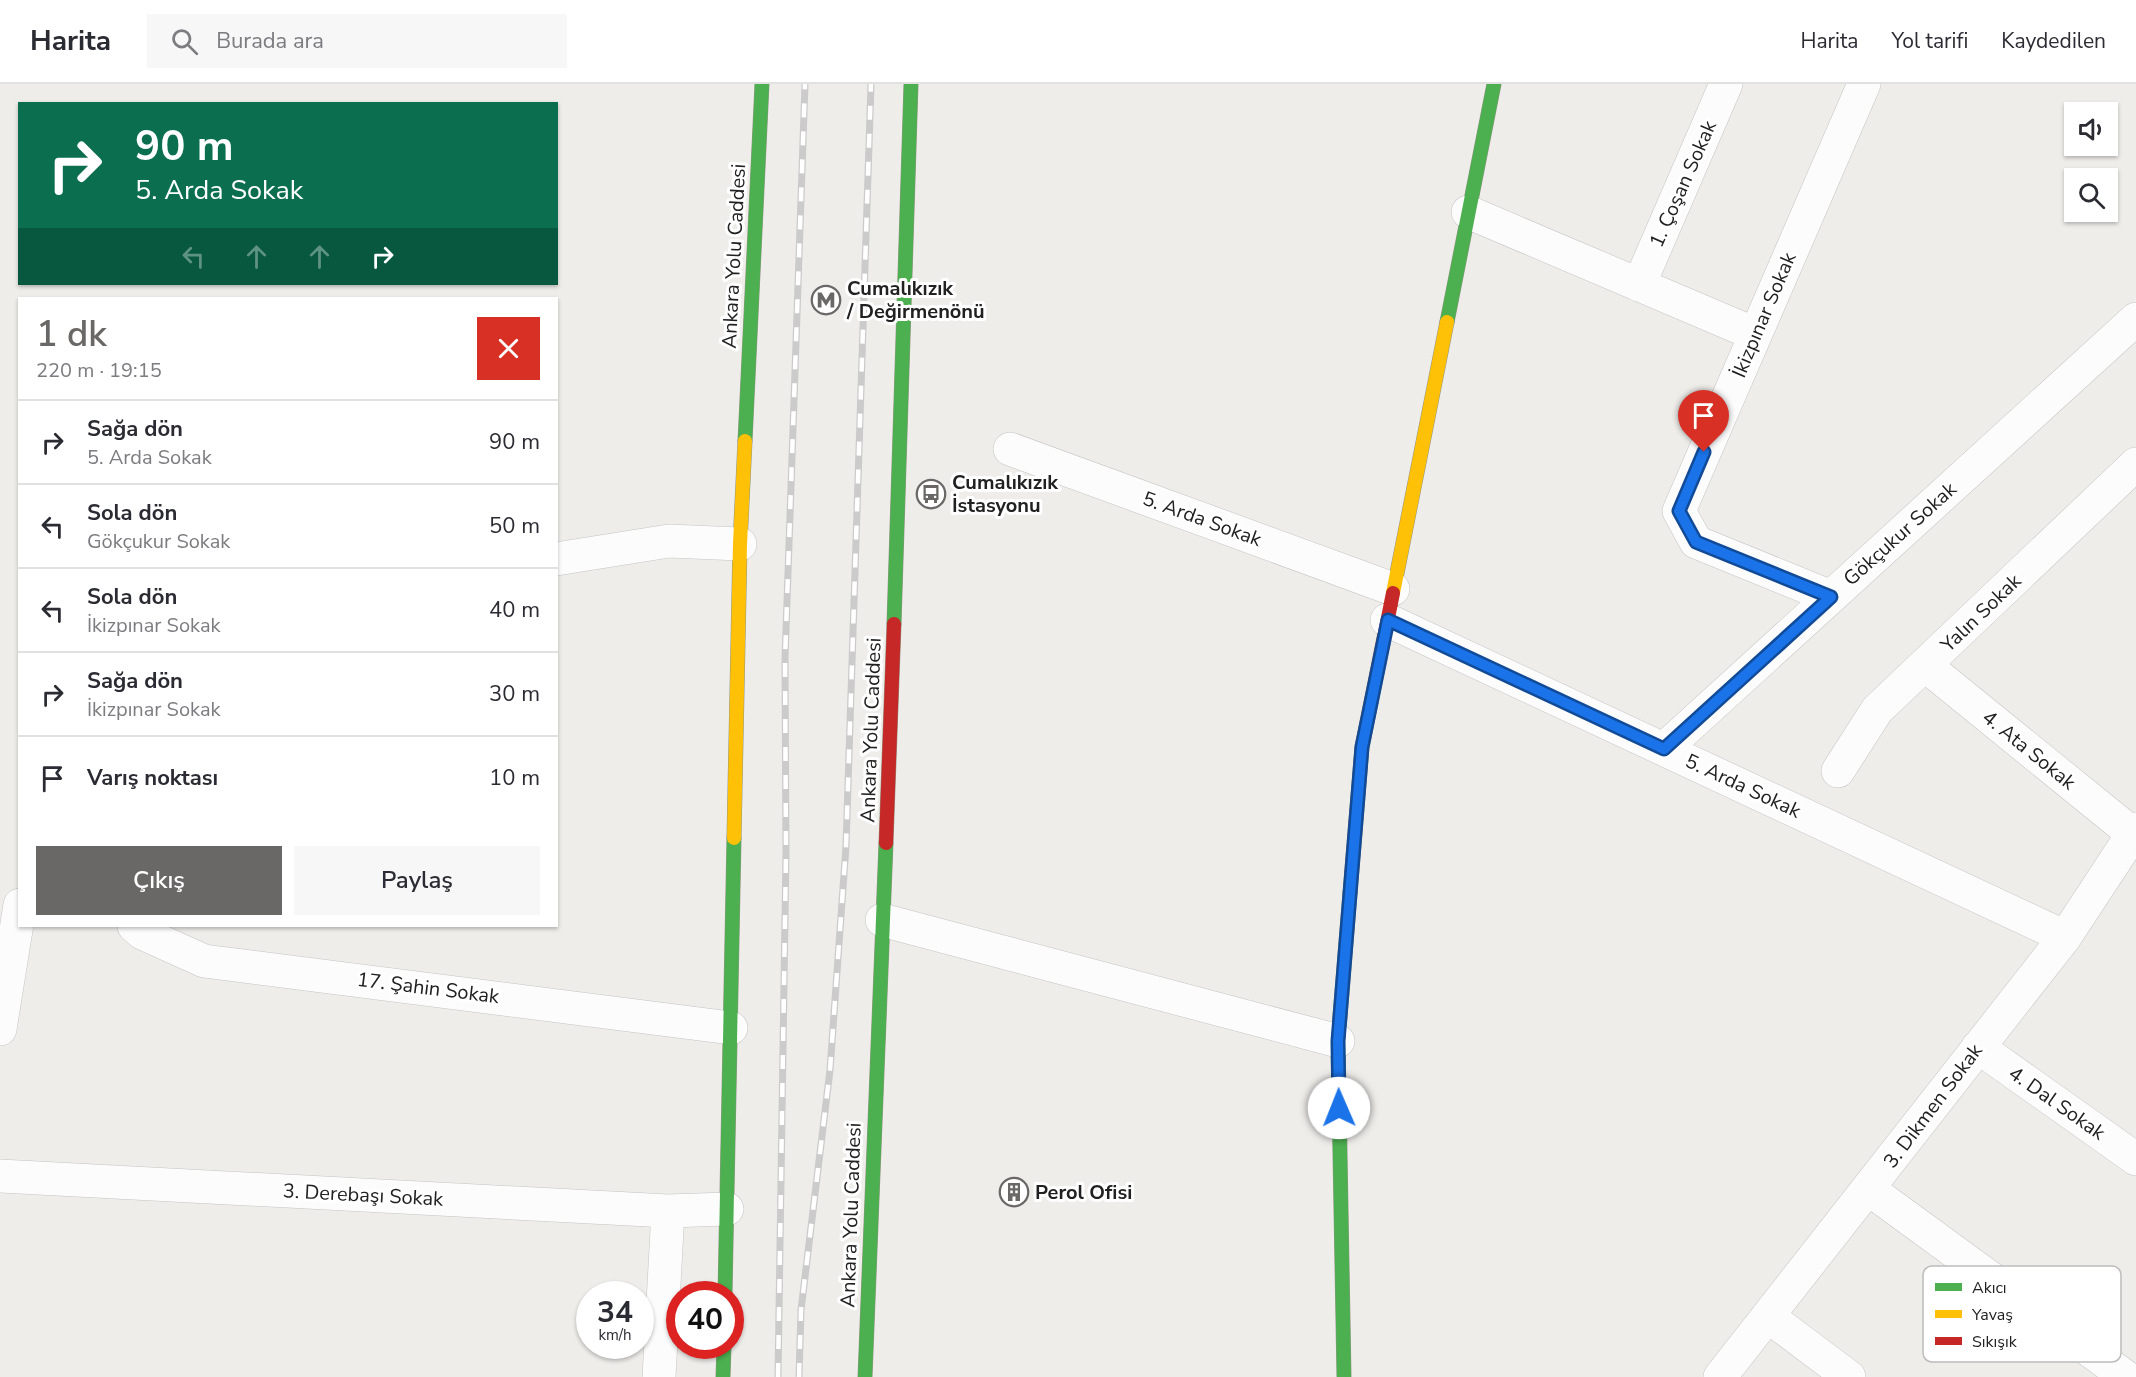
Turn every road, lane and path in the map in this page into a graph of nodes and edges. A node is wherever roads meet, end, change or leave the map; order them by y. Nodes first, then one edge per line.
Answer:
1 (762, 84) edge
2 (911, 84) edge
3 (1494, 84) edge
4 (1726, 84) edge
5 (1864, 84) edge
6 (1468, 212) junction
7 (1639, 285) junction
8 (2136, 318) edge
9 (1755, 334) junction
10 (1010, 449) dead end
11 (2136, 464) edge
12 (740, 544) junction
13 (558, 559) edge
14 (1831, 597) junction
15 (1390, 604) junction
16 (1926, 666) junction
17 (1664, 749) junction
18 (1838, 771) dead end
19 (2134, 831) edge
20 (12, 912) edge
21 (882, 920) junction
22 (135, 927) edge
23 (2066, 937) junction
24 (731, 1028) junction
25 (0, 1029) edge
26 (1338, 1041) junction
27 (1978, 1047) junction
28 (2136, 1159) edge
29 (0, 1176) edge
30 (1870, 1190) junction
31 (727, 1209) junction
32 (668, 1210) junction
33 (1974, 1266) edge
34 (725, 1281) edge
35 (1769, 1317) junction
36 (724, 1359) edge
37 (2105, 1362) edge
38 (659, 1377) edge
39 (723, 1377) edge
40 (865, 1377) edge
41 (1344, 1377) edge
42 (1720, 1377) edge
43 (1849, 1377) edge
44 (2126, 1377) edge

1 - 12 main road, Ankara Yolu Caddesi
2 - 21 main road, Ankara Yolu Caddesi
3 - 6 main road
4 - 7 street, 1. Çoşan Sokak
5 - 9 street, İkizpınar Sokak
6 - 7 street
6 - 15 main road
7 - 9 street
8 - 14 street, Gökçukur Sokak
9 - 14 street, İkizpınar Sokak
10 - 15 street, 5. Arda Sokak
11 - 16 street, Yalın Sokak
12 - 13 street
12 - 24 main road, Ankara Yolu Caddesi
14 - 17 street, Gökçukur Sokak
15 - 17 street, 5. Arda Sokak
15 - 26 main road
16 - 18 street, Yalın Sokak
16 - 19 street, 4. Ata Sokak
17 - 23 street, 5. Arda Sokak
19 - 23 street, 3. Dikmen Sokak
20 - 25 street
21 - 26 street
21 - 40 main road, Ankara Yolu Caddesi
22 - 24 street, 17. Şahin Sokak
23 - 27 street, 3. Dikmen Sokak
24 - 31 main road, Ankara Yolu Caddesi
26 - 41 main road
27 - 28 street, 4. Dal Sokak
27 - 30 street, 3. Dikmen Sokak
29 - 32 street, 3. Derebaşı Sokak
30 - 33 street
30 - 35 street, 3. Dikmen Sokak
31 - 32 street, 3. Derebaşı Sokak
31 - 34 main road, Ankara Yolu Caddesi
32 - 38 street
35 - 42 street, 3. Dikmen Sokak
35 - 43 street
36 - 39 main road
37 - 44 street

